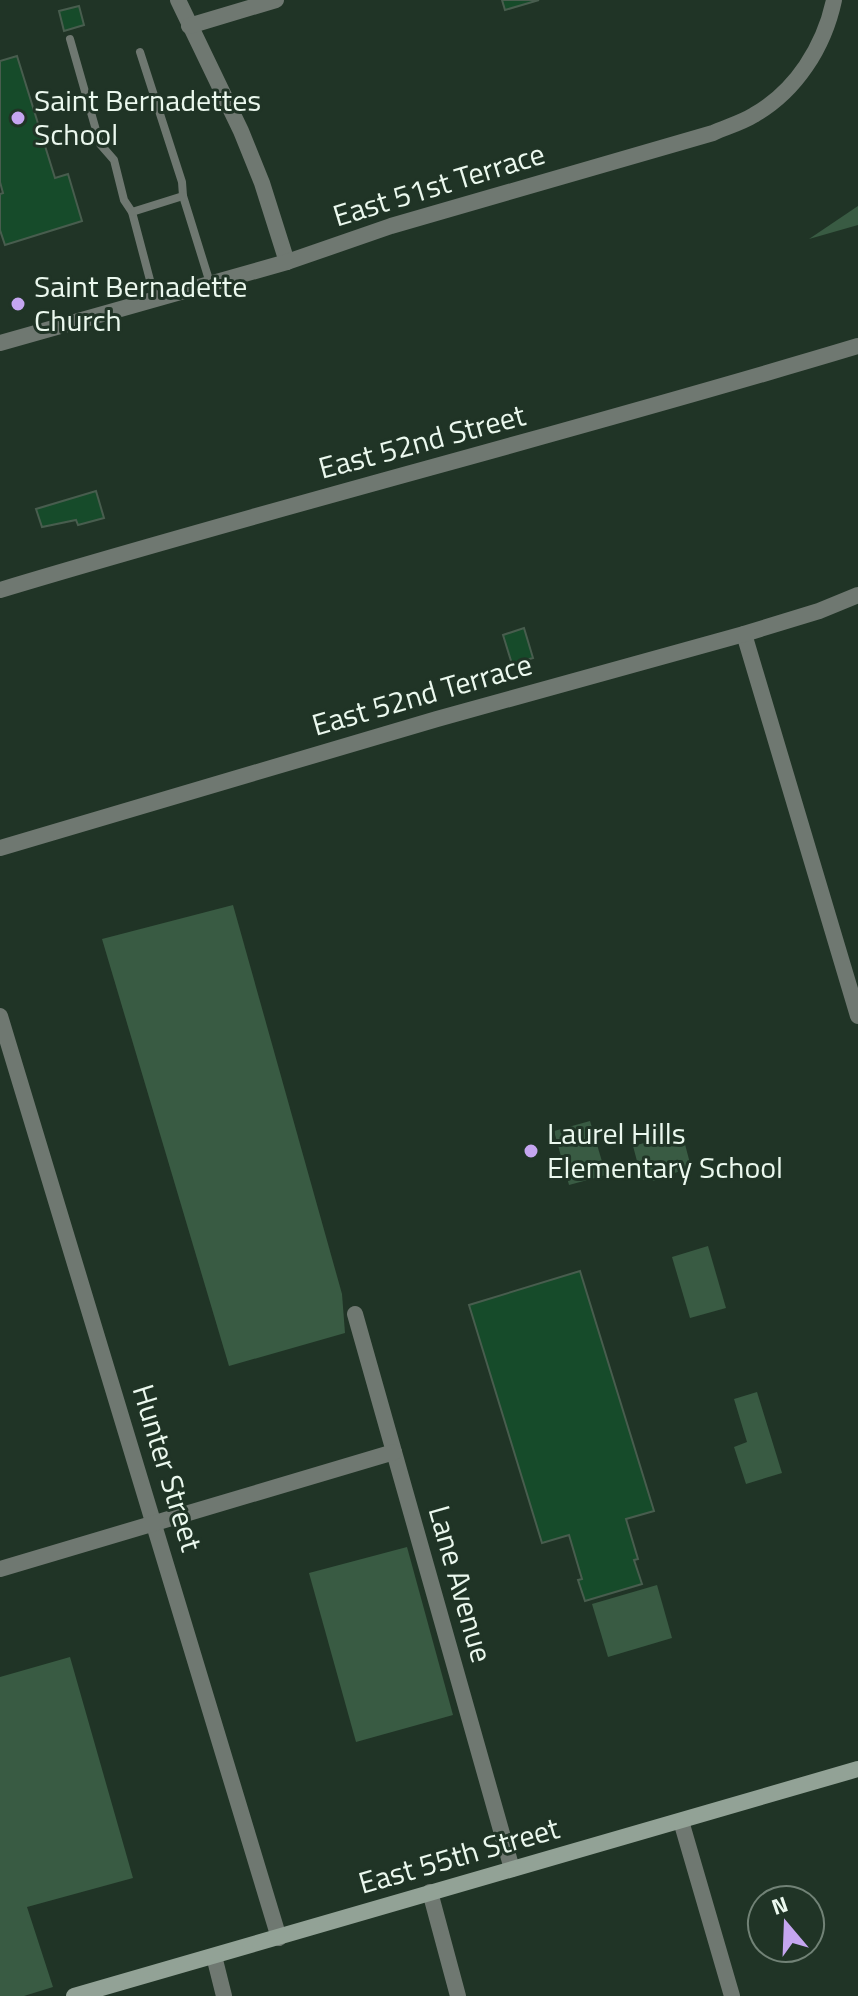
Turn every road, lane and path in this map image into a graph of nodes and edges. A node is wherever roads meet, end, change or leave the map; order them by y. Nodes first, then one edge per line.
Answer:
1 (178, 0) edge
2 (276, 0) edge
3 (834, 0) edge
4 (189, 26) junction
5 (70, 39) dead end
6 (140, 52) dead end
7 (183, 196) junction
8 (132, 212) junction
9 (287, 262) junction
10 (210, 283) junction
11 (155, 299) junction
12 (1, 338) edge
13 (858, 346) edge
14 (0, 590) edge
15 (858, 595) edge
16 (744, 634) junction
17 (0, 848) edge
18 (0, 1016) edge
19 (858, 1016) edge
20 (355, 1314) dead end
21 (394, 1452) junction
22 (155, 1522) junction
23 (0, 1569) edge
24 (858, 1769) edge
25 (681, 1821) junction
26 (512, 1869) junction
27 (430, 1892) junction
28 (279, 1938) junction
29 (214, 1956) junction
30 (74, 1996) edge
31 (224, 1996) edge
32 (458, 1996) edge
33 (732, 1996) edge

1 - 4 street
2 - 4 street
3 - 9 street, East 51st Terrace
4 - 9 street
5 - 8 lane
6 - 7 lane
7 - 8 lane
7 - 10 lane
8 - 11 lane
9 - 10 street, East 51st Terrace
10 - 11 street, East 51st Terrace
11 - 12 street, East 51st Terrace
13 - 14 street, East 52nd Street
15 - 16 street, East 52nd Terrace
16 - 17 street, East 52nd Terrace
16 - 19 street
18 - 22 street, Hunter Street
20 - 21 street, Lane Avenue
21 - 22 street
21 - 26 street, Lane Avenue
22 - 23 street
22 - 28 street, Hunter Street
24 - 25 street, East 55th Street
25 - 26 street, East 55th Street
25 - 33 street
26 - 27 street, East 55th Street
27 - 28 street, East 55th Street
27 - 32 street
28 - 29 street, East 55th Street
29 - 30 street, East 55th Street
29 - 31 street

